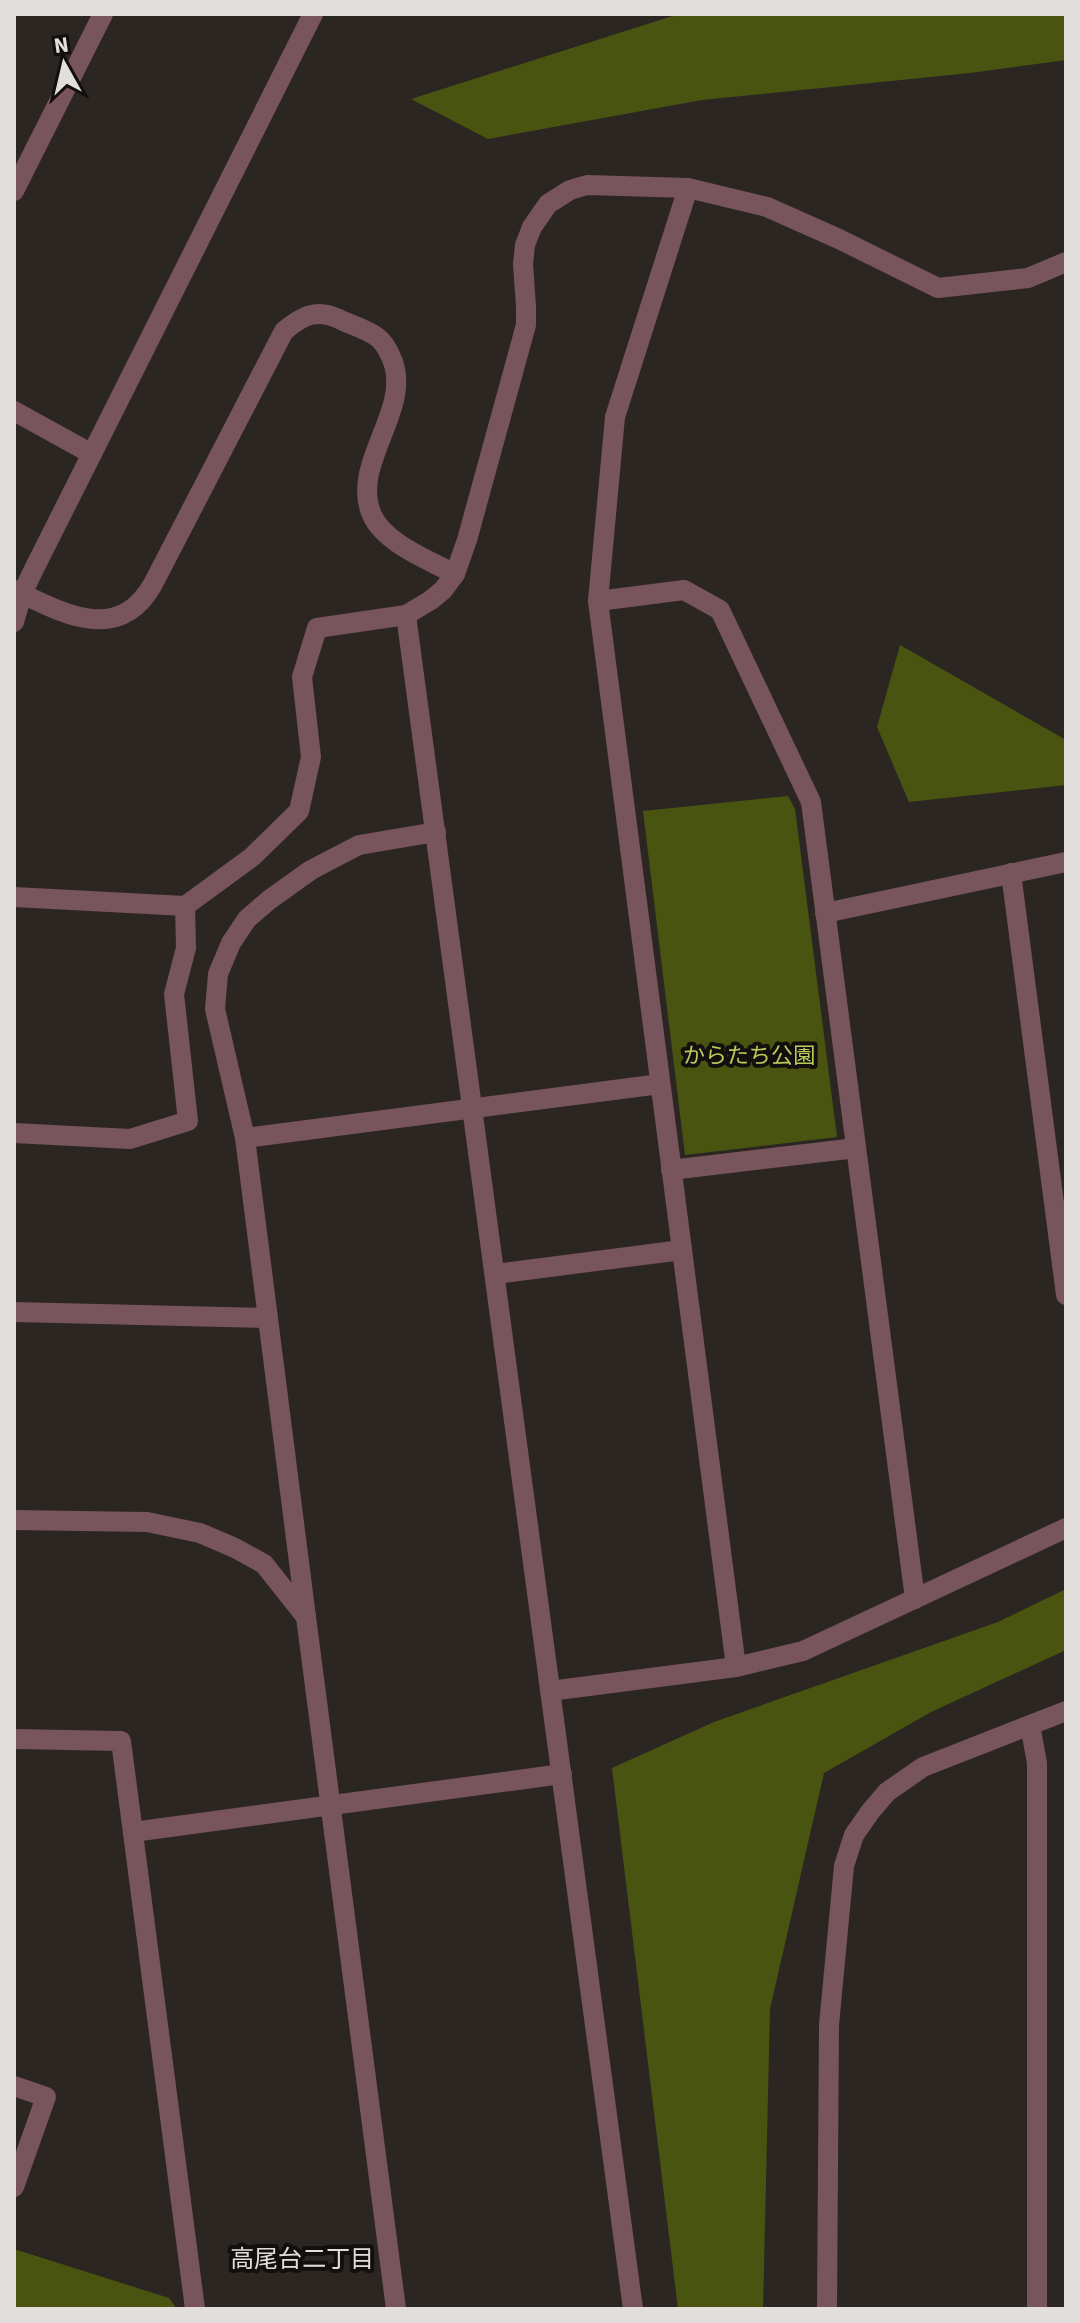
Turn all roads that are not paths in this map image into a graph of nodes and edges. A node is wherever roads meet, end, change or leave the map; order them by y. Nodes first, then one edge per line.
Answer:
1 (103, 14) edge
2 (313, 14) edge
3 (688, 188) junction
4 (14, 191) edge
5 (1066, 262) edge
6 (14, 411) edge
7 (92, 454) junction
8 (455, 574) junction
9 (18, 592) edge
10 (598, 601) junction
11 (406, 615) junction
12 (14, 622) edge
13 (436, 832) junction
14 (1066, 862) edge
15 (1011, 873) junction
16 (14, 890) edge
17 (14, 897) edge
18 (185, 906) junction
19 (825, 913) junction
20 (660, 1084) junction
21 (472, 1109) junction
22 (14, 1133) edge
23 (245, 1138) junction
24 (856, 1148) junction
25 (671, 1170) junction
26 (682, 1250) junction
27 (495, 1274) junction
28 (1066, 1295) edge
29 (14, 1312) edge
30 (268, 1318) junction
31 (14, 1520) edge
32 (1066, 1528) edge
33 (915, 1599) junction
34 (306, 1617) junction
35 (736, 1667) junction
36 (550, 1691) junction
37 (1066, 1711) edge
38 (1030, 1725) junction
39 (14, 1739) edge
40 (562, 1774) junction
41 (330, 1806) junction
42 (133, 1832) junction
43 (14, 2086) edge
44 (14, 2187) edge
45 (195, 2309) edge
46 (396, 2309) edge
47 (633, 2309) edge
48 (827, 2309) edge
49 (1037, 2309) edge

1 - 4 street
2 - 7 street
3 - 5 street
3 - 8 street
3 - 10 street
6 - 7 street
7 - 9 street
8 - 9 street
8 - 11 street
9 - 12 street
10 - 19 street
10 - 20 street
11 - 13 street
11 - 18 street
13 - 21 street
13 - 23 street
14 - 15 street
15 - 19 street
15 - 28 street
16 - 17 street
17 - 18 street
18 - 22 street
19 - 24 street
20 - 21 street
20 - 25 street
21 - 23 street
21 - 27 street
23 - 30 street
24 - 25 street
24 - 33 street
25 - 26 street
26 - 27 street
26 - 35 street
27 - 36 street
29 - 30 street
30 - 34 street
31 - 34 street
32 - 33 street
33 - 35 street
34 - 41 street
35 - 36 street
36 - 40 street
37 - 38 street
38 - 48 street
38 - 49 street
39 - 42 street
40 - 41 street
40 - 47 street
41 - 42 street
41 - 46 street
42 - 45 street
43 - 44 street

